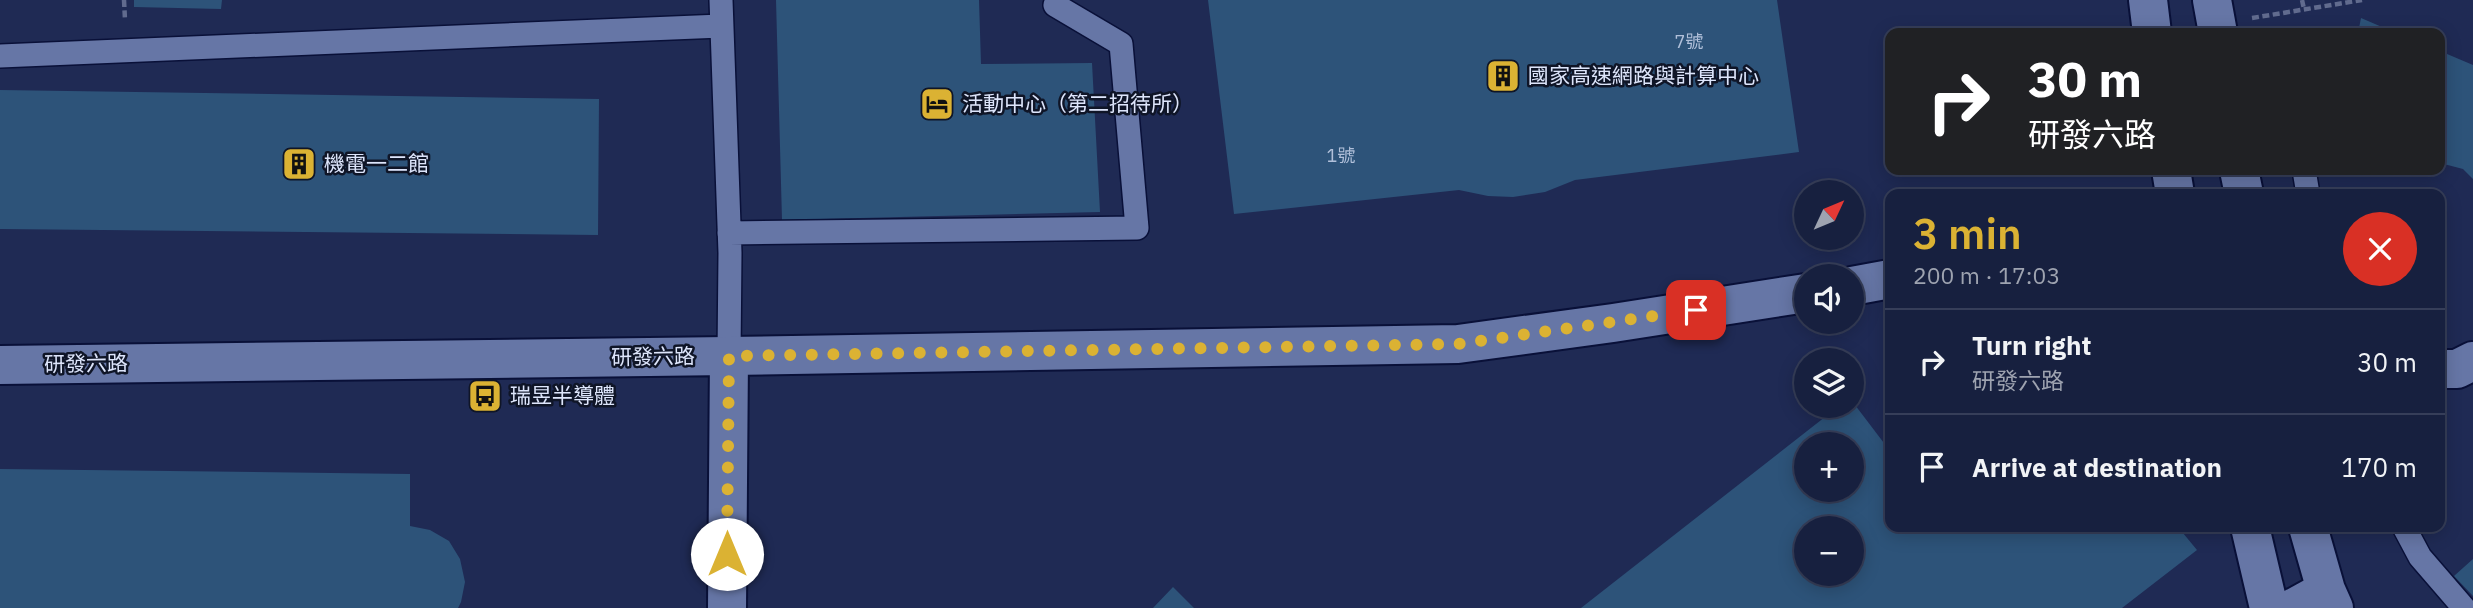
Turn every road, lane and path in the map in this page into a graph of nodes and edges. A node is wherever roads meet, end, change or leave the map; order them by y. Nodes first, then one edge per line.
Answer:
1 (721, 0) edge
2 (2148, 0) edge
3 (2212, 0) edge
4 (2302, 0) edge
5 (2362, 0) edge
6 (2335, 2) edge
7 (1055, 5) dead end
8 (2304, 9) junction
9 (721, 26) junction
10 (2235, 26) edge
11 (2151, 28) edge
12 (0, 56) edge
13 (729, 233) junction
14 (1885, 280) edge
15 (1864, 284) edge
16 (1794, 295) edge
17 (729, 356) junction
18 (2473, 361) edge
19 (0, 365) edge
20 (2445, 369) edge
21 (2251, 532) edge
22 (2310, 532) edge
23 (2407, 532) edge
24 (2330, 599) edge
25 (727, 608) edge
26 (2269, 608) edge
27 (2294, 608) edge
28 (2465, 608) edge

1 - 9 lane
2 - 11 street
3 - 10 street
4 - 8 path
5 - 6 path
6 - 8 path
7 - 13 lane
8 - 10 path
9 - 12 lane
9 - 13 lane
13 - 17 lane
14 - 15 street
16 - 17 street, 研發六路
17 - 19 street, 研發六路
17 - 25 street
18 - 20 street
21 - 26 street
22 - 24 street
23 - 28 lane
24 - 27 street

